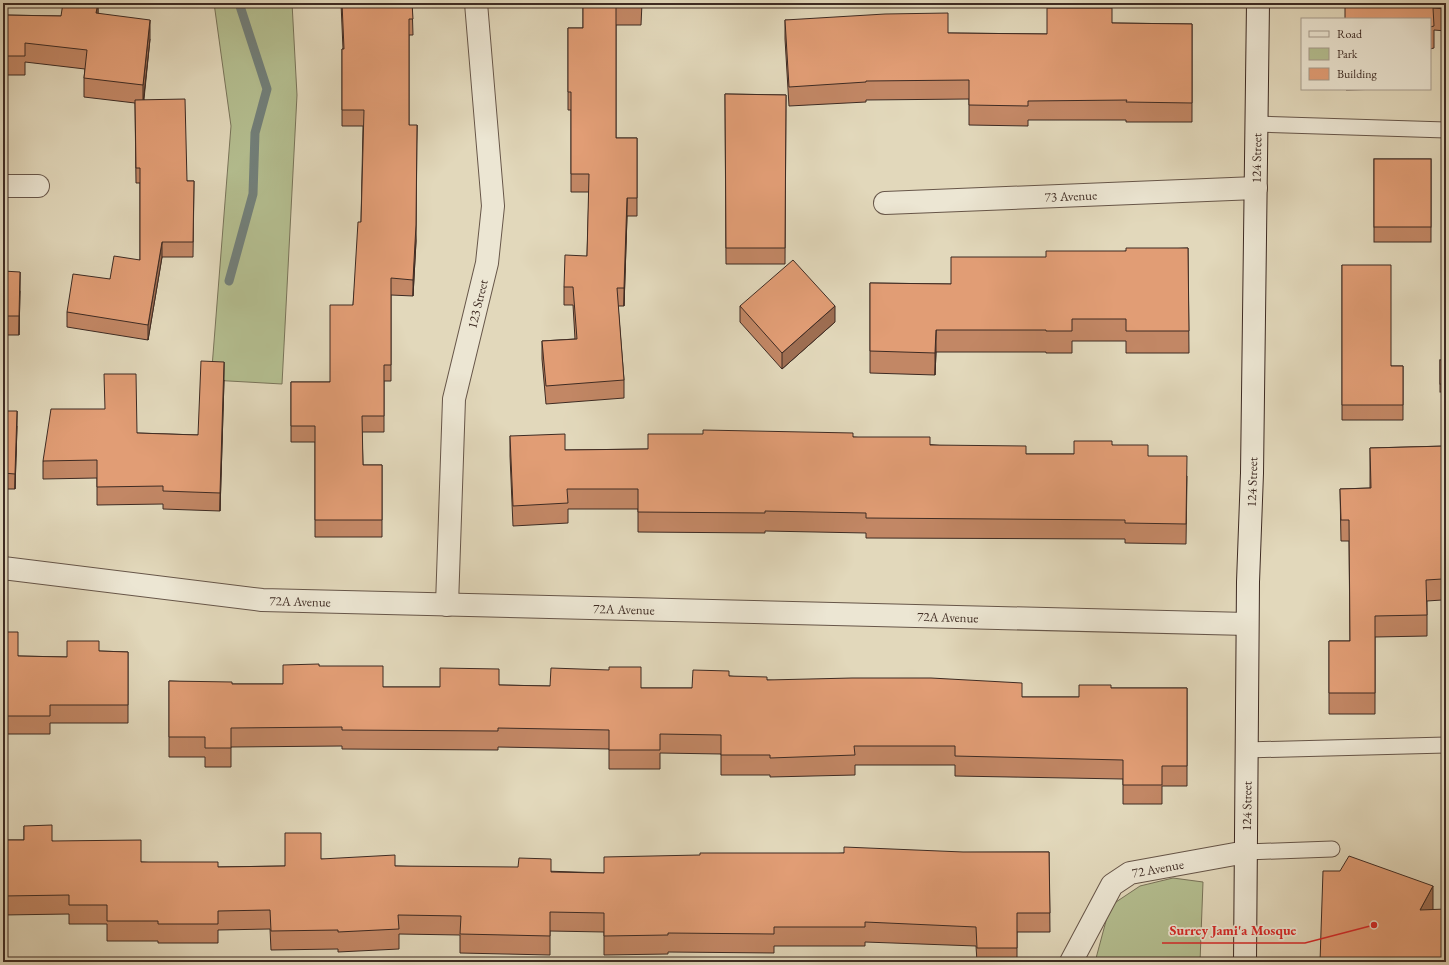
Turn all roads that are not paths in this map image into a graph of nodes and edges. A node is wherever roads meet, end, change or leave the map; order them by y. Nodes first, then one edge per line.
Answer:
1 (476, 3) edge
2 (1258, 3) edge
3 (1258, 124) junction
4 (1446, 130) edge
5 (3, 186) edge
6 (38, 186) dead end
7 (1256, 188) junction
8 (885, 204) dead end
9 (3, 568) edge
10 (447, 605) junction
11 (1247, 624) junction
12 (1446, 745) edge
13 (1246, 750) junction
14 (1332, 849) dead end
15 (1246, 852) junction
16 (1071, 962) edge
17 (1245, 962) edge

1 - 10 street, 123 Street
2 - 3 street, 124 Street
3 - 4 lane
3 - 7 street, 124 Street
5 - 6 street
7 - 8 street, 73 Avenue
7 - 11 street, 124 Street
9 - 10 street, 72A Avenue
10 - 11 street, 72A Avenue
11 - 13 street, 124 Street
12 - 13 lane
13 - 15 street, 124 Street
14 - 15 lane
15 - 16 street, 72 Avenue
15 - 17 street, 124 Street

